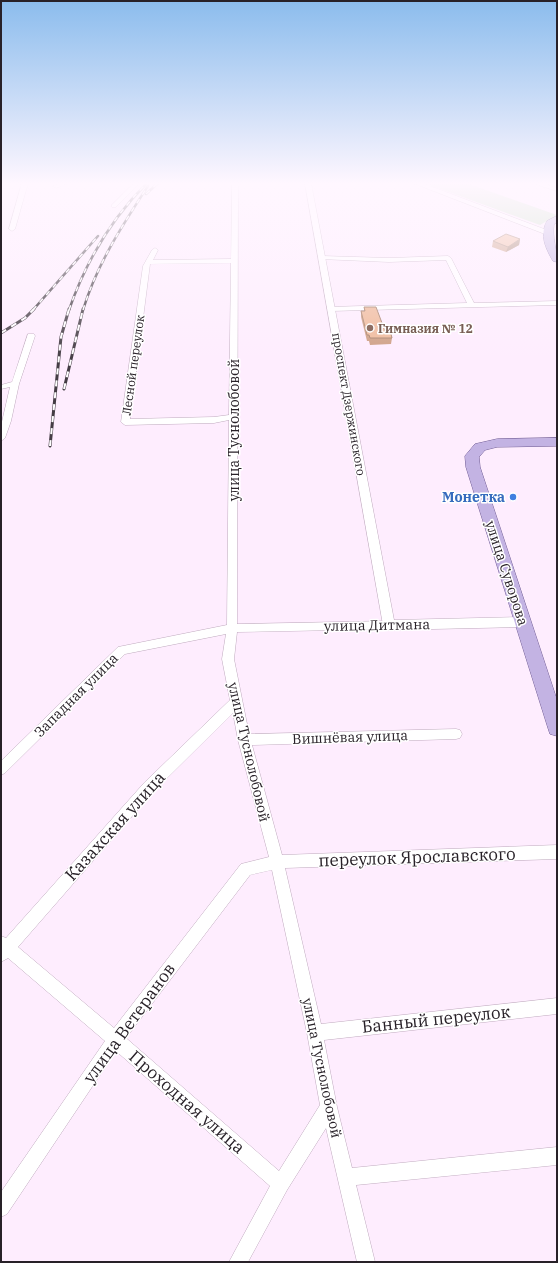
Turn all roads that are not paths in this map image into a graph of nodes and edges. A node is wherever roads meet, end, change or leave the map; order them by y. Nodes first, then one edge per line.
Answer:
1 (234, 242) edge
2 (319, 242) edge
3 (549, 242) edge
4 (155, 250) dead end
5 (322, 258) junction
6 (557, 259) edge
7 (234, 261) junction
8 (148, 262) junction
9 (557, 303) edge
10 (471, 304) junction
11 (331, 308) junction
12 (31, 336) dead end
13 (15, 384) junction
14 (1, 387) edge
15 (234, 417) junction
16 (1, 438) edge
17 (557, 442) edge
18 (523, 622) junction
19 (389, 626) junction
20 (232, 628) junction
21 (236, 702) junction
22 (557, 728) edge
23 (456, 734) dead end
24 (244, 740) junction
25 (1, 769) edge
26 (557, 852) edge
27 (277, 862) junction
28 (3, 949) edge
29 (557, 1006) edge
30 (315, 1033) junction
31 (115, 1039) junction
32 (329, 1107) junction
33 (557, 1156) edge
34 (346, 1177) junction
35 (281, 1184) junction
36 (1, 1208) edge
37 (238, 1262) edge
38 (366, 1262) edge

1 - 7 street, улица Туснолобовой
2 - 5 street, проспект Дзержинского
3 - 6 main road
4 - 8 street, Лесной переулок
5 - 10 street
5 - 11 street, проспект Дзержинского
7 - 8 street
7 - 15 street, улица Туснолобовой
8 - 15 street, Лесной переулок
9 - 10 street
10 - 11 street
11 - 19 street, проспект Дзержинского
12 - 13 street
13 - 14 street
13 - 16 street
15 - 20 street, улица Туснолобовой
17 - 18 main road, улица Суворова
18 - 19 street, улица Дитмана
18 - 22 main road, улица Суворова
19 - 20 street, улица Дитмана
20 - 21 street, улица Туснолобовой
20 - 25 street, Западная улица
21 - 24 street, улица Туснолобовой
21 - 28 street, Казахская улица
23 - 24 street, Вишнёвая улица
24 - 27 street, улица Туснолобовой
26 - 27 street, переулок Ярославского
27 - 30 street, улица Туснолобовой
27 - 31 street, улица Ветеранов
28 - 31 street, Проходная улица
29 - 30 street, Банный переулок
30 - 32 street, улица Туснолобовой
31 - 35 street, Проходная улица
31 - 36 street, улица Ветеранов
32 - 34 street, улица Туснолобовой
32 - 35 street
33 - 34 street
34 - 38 street, улица Туснолобовой
35 - 37 street

